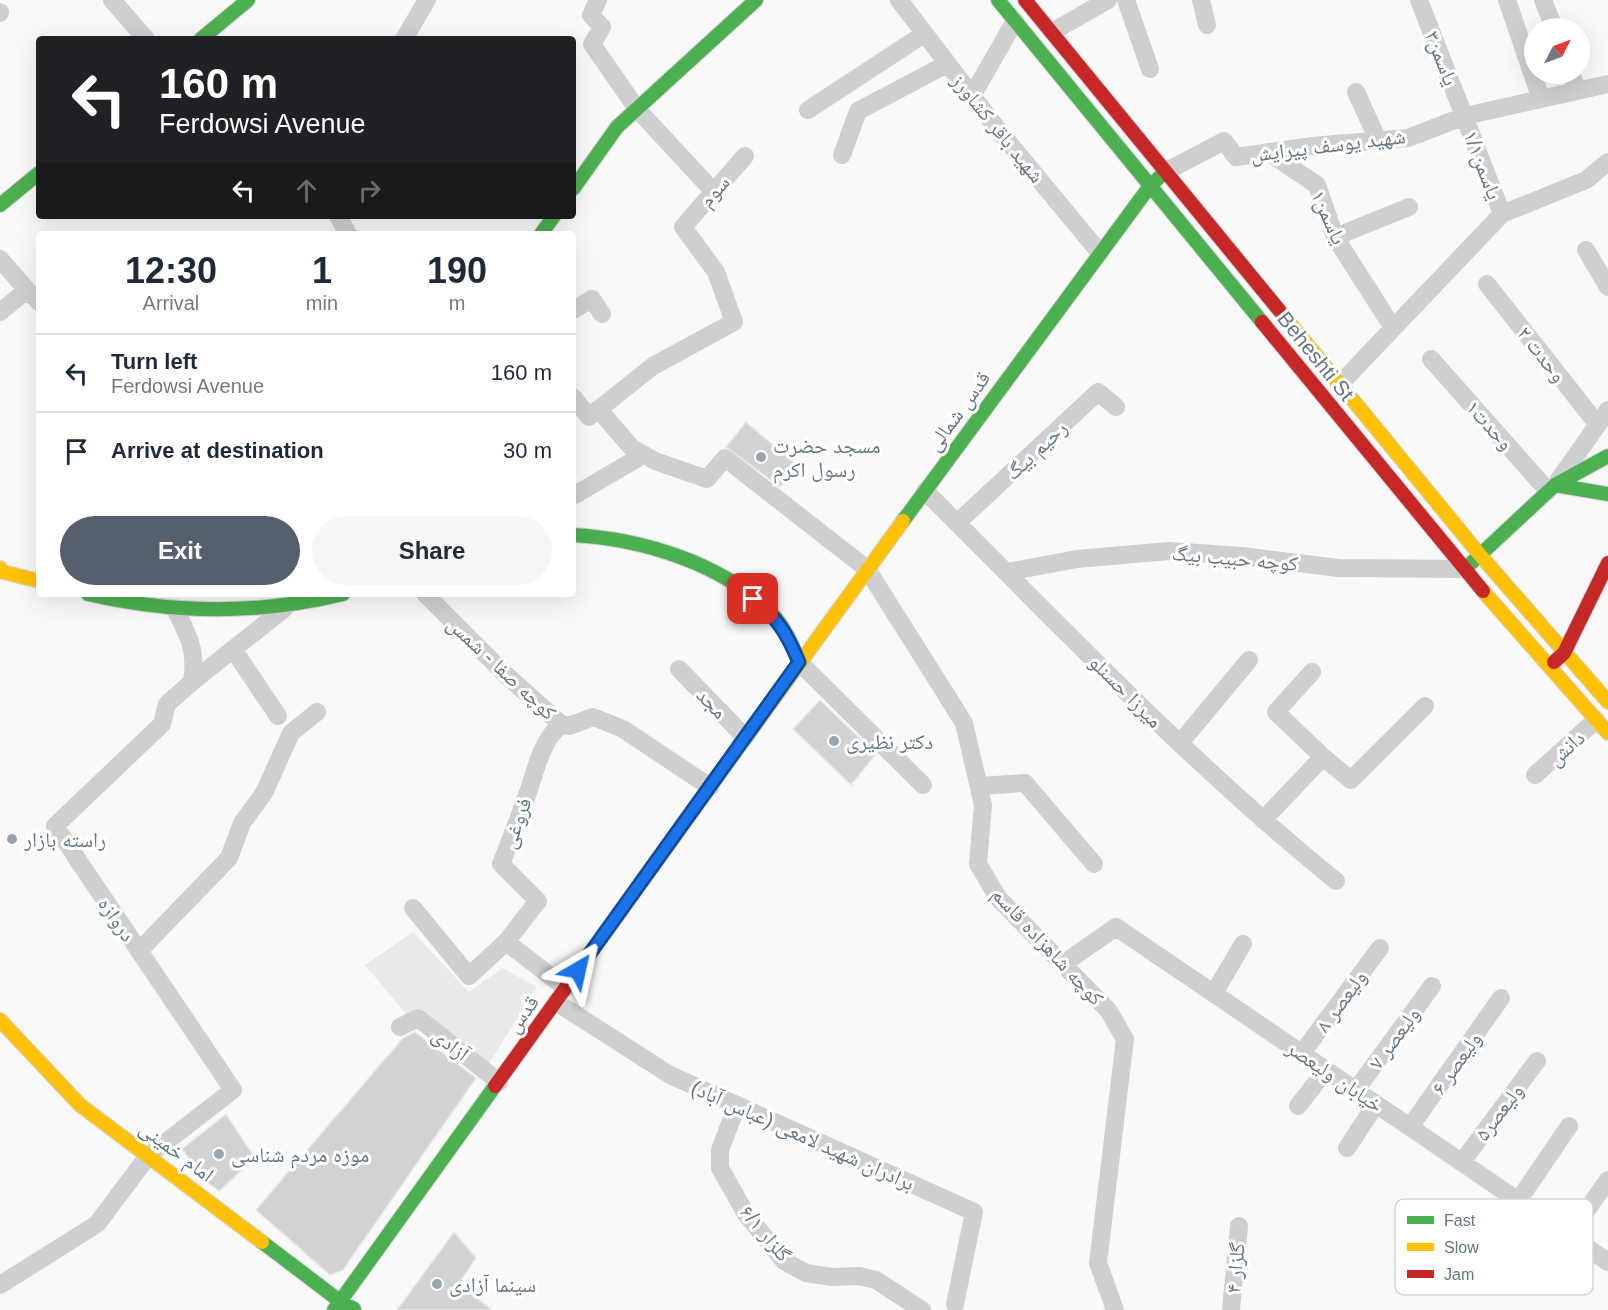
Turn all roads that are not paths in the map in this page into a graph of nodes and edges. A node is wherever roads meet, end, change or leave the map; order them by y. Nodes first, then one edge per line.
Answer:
1 (112, 0) edge
2 (248, 0) edge
3 (427, 0) edge
4 (598, 0) edge
5 (756, 0) edge
6 (899, 0) edge
7 (998, 0) edge
8 (1025, 0) edge
9 (1108, 0) edge
10 (1126, 0) edge
11 (1201, 0) edge
12 (1419, 0) edge
13 (1507, 0) edge
14 (1543, 0) edge
15 (1550, 18) edge
16 (1015, 21) junction
17 (1207, 25) dead end
18 (1052, 32) junction
19 (924, 34) junction
20 (143, 36) edge
21 (205, 36) edge
22 (406, 36) edge
23 (947, 64) junction
24 (1150, 69) dead end
25 (1590, 83) edge
26 (1570, 84) edge
27 (1608, 84) edge
28 (1356, 92) dead end
29 (972, 96) junction
30 (1541, 99) junction
31 (637, 109) junction
32 (808, 110) dead end
33 (1465, 116) junction
34 (1378, 140) junction
35 (1268, 152) junction
36 (842, 155) dead end
37 (745, 156) dead end
38 (1608, 162) edge
39 (1165, 172) junction
40 (36, 175) edge
41 (576, 185) edge
42 (1150, 186) junction
43 (714, 192) junction
44 (0, 205) edge
45 (1409, 207) dead end
46 (1502, 214) junction
47 (1335, 237) junction
48 (1586, 250) dead end
49 (1100, 253) junction
50 (0, 259) edge
51 (1487, 284) dead end
52 (1608, 287) edge
53 (33, 296) edge
54 (576, 308) edge
55 (0, 312) edge
56 (602, 314) dead end
57 (1394, 328) junction
58 (1431, 359) dead end
59 (1339, 385) junction
60 (576, 400) edge
61 (1116, 407) dead end
62 (598, 409) junction
63 (1603, 417) edge
64 (644, 455) junction
65 (1608, 456) edge
66 (1552, 488) junction
67 (925, 491) junction
68 (576, 494) edge
69 (1608, 494) edge
70 (957, 523) junction
71 (576, 535) edge
72 (1480, 555) junction
73 (1608, 563) edge
74 (0, 568) edge
75 (867, 569) junction
76 (1464, 569) junction
77 (1007, 572) junction
78 (36, 580) edge
79 (98, 597) edge
80 (428, 597) edge
81 (311, 598) edge
82 (285, 608) junction
83 (175, 609) junction
84 (233, 649) junction
85 (1564, 653) junction
86 (1249, 660) dead end
87 (799, 662) junction
88 (1548, 667) junction
89 (679, 669) dead end
90 (1312, 672) dead end
91 (192, 682) junction
92 (1608, 702) edge
93 (1425, 706) dead end
94 (317, 712) dead end
95 (278, 716) dead end
96 (561, 724) junction
97 (1602, 727) edge
98 (745, 737) junction
99 (1180, 743) junction
100 (1323, 757) junction
101 (1535, 775) dead end
102 (923, 785) dead end
103 (979, 786) junction
104 (710, 787) junction
105 (1263, 820) junction
106 (1094, 864) dead end
107 (1336, 881) dead end
108 (413, 908) dead end
109 (506, 942) junction
110 (1243, 944) dead end
111 (1380, 948) dead end
112 (140, 951) junction
113 (1063, 964) junction
114 (1432, 986) dead end
115 (1214, 993) junction
116 (561, 995) junction
117 (1501, 998) dead end
118 (0, 1020) edge
119 (400, 1027) dead end
120 (1302, 1053) junction
121 (1537, 1061) dead end
122 (1326, 1070) junction
123 (499, 1082) junction
124 (1356, 1090) junction
125 (1376, 1104) junction
126 (737, 1106) junction
127 (1298, 1106) dead end
128 (1569, 1126) dead end
129 (1410, 1127) junction
130 (1347, 1148) dead end
131 (148, 1156) junction
132 (1462, 1162) junction
133 (1608, 1180) edge
134 (1515, 1199) edge
135 (1519, 1199) edge
136 (1593, 1201) edge
137 (1239, 1226) dead end
138 (1593, 1252) edge
139 (1608, 1262) edge
140 (0, 1285) edge
141 (338, 1306) edge
142 (957, 1308) edge
143 (356, 1310) edge
144 (922, 1310) edge
145 (1115, 1310) edge
146 (1231, 1310) edge

1 - 20 street
2 - 21 main road
3 - 22 street
4 - 31 street
5 - 31 main road
6 - 19 street, شهید باقر کشاورز
7 - 16 main road, Beheshti St
8 - 18 main road, Beheshti St
9 - 18 street
10 - 24 street
11 - 17 street
12 - 33 street, یاسمن۳
13 - 30 street
14 - 15 street
16 - 29 street
16 - 42 main road, Beheshti St
18 - 39 main road, Beheshti St
19 - 23 street, شهید باقر کشاورز
19 - 32 street
23 - 29 street, شهید باقر کشاورز
23 - 36 street
25 - 27 street, شهید یوسف پیرایش
26 - 30 street, شهید یوسف پیرایش
28 - 34 street
29 - 49 street, شهید باقر کشاورز
30 - 33 street, شهید یوسف پیرایش
31 - 41 main road
31 - 43 street
33 - 34 street, شهید یوسف پیرایش
33 - 46 street, یاسمن۱/۱
34 - 35 street, شهید یوسف پیرایش
35 - 39 street, شهید یوسف پیرایش
35 - 47 street, یاسمن۱
37 - 43 street, سوم
38 - 46 street
39 - 42 main road, قدس شمالی
39 - 59 main road, Beheshti St
40 - 44 main road
42 - 49 main road, قدس شمالی
42 - 76 main road, Beheshti St
43 - 62 street, سوم
45 - 47 street
46 - 57 street
47 - 57 street, یاسمن۱
48 - 52 street
49 - 67 main road, قدس شمالی
50 - 53 street
51 - 63 street, وحدت ۲
53 - 55 street
54 - 56 street
57 - 59 street
58 - 66 street, وحدت۱
59 - 72 main road, Beheshti St
60 - 62 street
61 - 70 street, رحیم بیگ
62 - 64 street
63 - 66 street
64 - 68 street
64 - 75 street, کوچه شاهزاده قاسم
65 - 66 main road
66 - 69 main road
66 - 72 main road
67 - 70 street, میرزا حسنلو
67 - 75 main road, قدس شمالی
70 - 77 street, میرزا حسنلو
71 - 87 main road
72 - 76 main road
72 - 85 main road, Beheshti St
73 - 85 main road
74 - 78 main road
75 - 87 main road, قدس شمالی
75 - 103 street, کوچه شاهزاده قاسم
76 - 77 street, کوچه حبیب بیگ
76 - 88 main road, Beheshti St
77 - 99 street, میرزا حسنلو
79 - 83 main road
80 - 96 street, کوچه صفا - شمس
81 - 82 main road
82 - 83 main road
82 - 84 street, دروازه
83 - 91 street
84 - 91 street, دروازه
84 - 95 street
85 - 88 main road
85 - 92 main road, Beheshti St
86 - 99 street
87 - 98 main road, قدس
87 - 102 street
88 - 97 main road, Beheshti St
89 - 98 street, مجد
90 - 100 street
91 - 112 street, دروازه
93 - 100 street
94 - 112 street
96 - 104 street, کوچه صفا - شمس
96 - 109 street, فروغی
97 - 101 street, دانش
98 - 104 main road, قدس
99 - 105 street, میرزا حسنلو
100 - 105 street
103 - 106 street
103 - 113 street, کوچه شاهزاده قاسم
104 - 116 main road, قدس
105 - 107 street, میرزا حسنلو
108 - 109 street, فروغی
109 - 116 street
110 - 115 street
111 - 120 street, ولیعصر ۸
112 - 131 street, دروازه
113 - 115 street, خیابان ولیعصر
113 - 145 street, کوچه شاهزاده قاسم
114 - 124 street, ولیعصر ۷
115 - 120 street, خیابان ولیعصر
116 - 123 main road, قدس
116 - 126 street, برادران شهید لامعی (عباس آباد)
117 - 129 street, ولیعصر ۶
118 - 131 main road, امام خمینی
119 - 123 street, آزادی
120 - 122 street, خیابان ولیعصر
121 - 132 street, ولیعصر۵
122 - 124 street, خیابان ولیعصر
122 - 127 street
123 - 141 main road, قدس
124 - 125 street, خیابان ولیعصر
125 - 129 street, خیابان ولیعصر
125 - 130 street
126 - 142 street, برادران شهید لامعی (عباس آباد)
126 - 144 street, گلزار ۶/۱
128 - 135 street
129 - 132 street, خیابان ولیعصر
131 - 140 street
131 - 141 main road, امام خمینی
132 - 134 street, خیابان ولیعصر
133 - 136 street
137 - 146 street, گلزار ۴
138 - 139 street, خیابان ولیعصر
141 - 143 main road, امام خمینی

